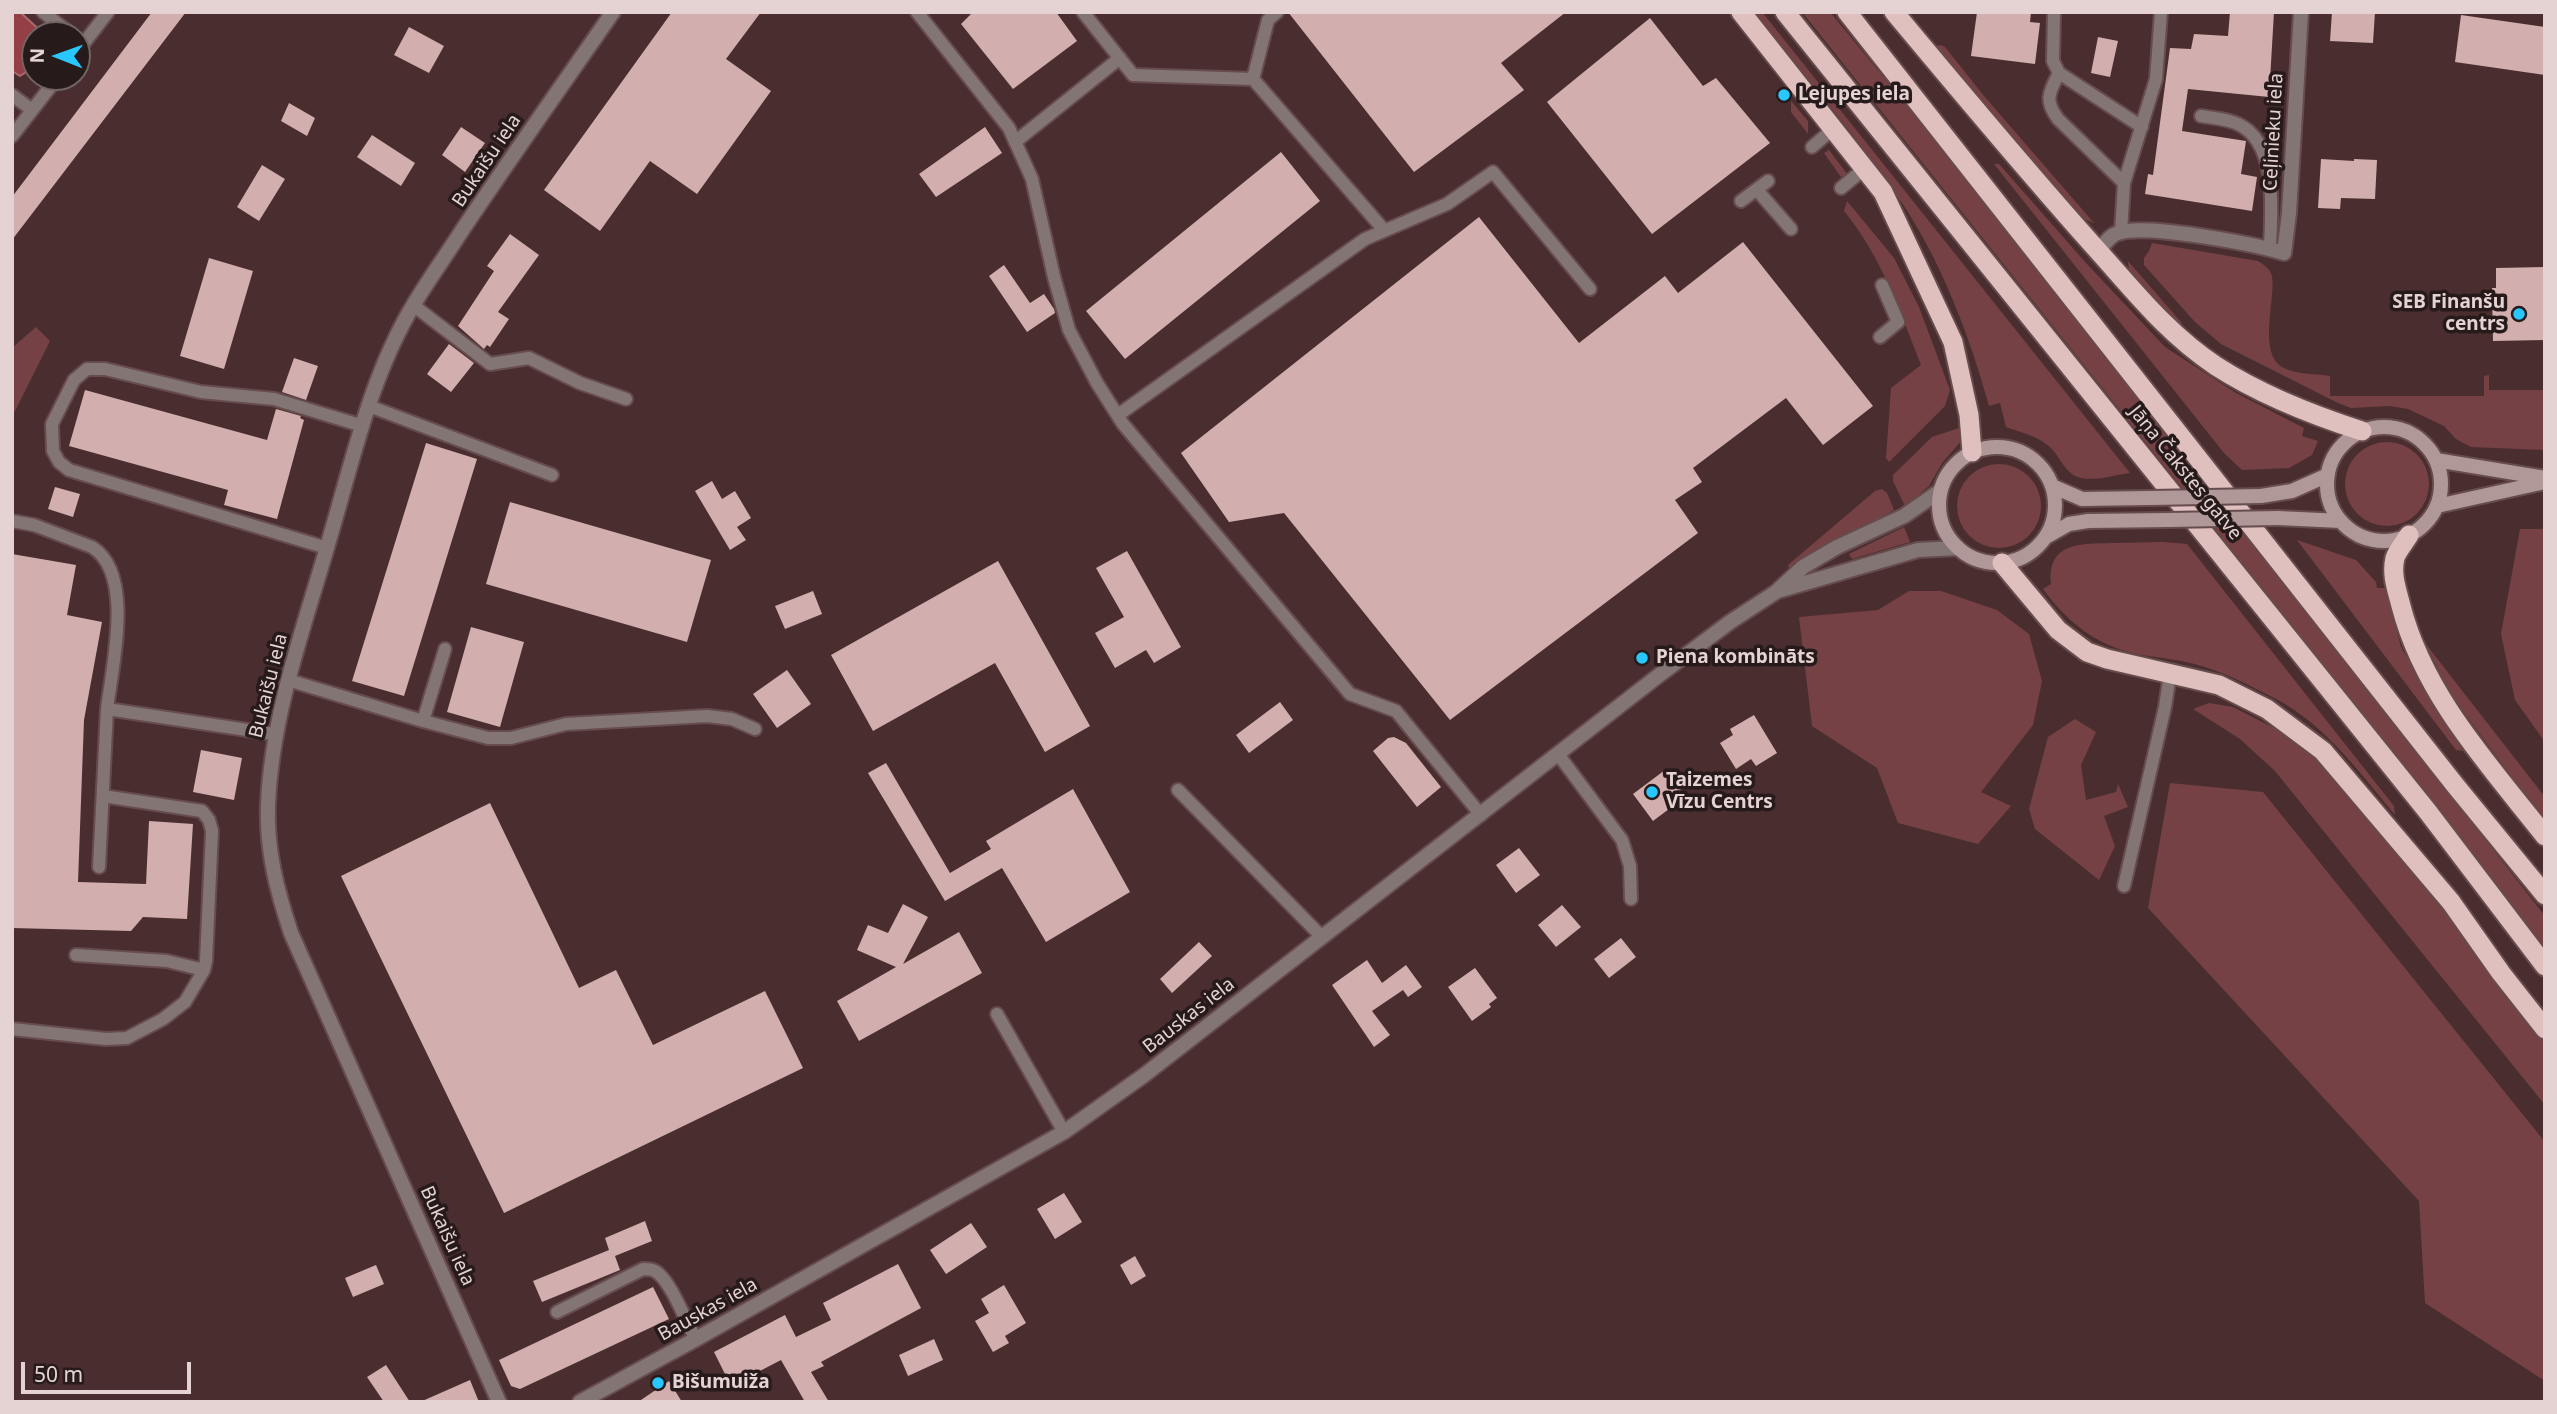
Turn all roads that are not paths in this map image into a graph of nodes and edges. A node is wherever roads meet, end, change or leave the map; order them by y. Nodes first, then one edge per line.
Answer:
1 (108, 12) edge
2 (613, 12) edge
3 (917, 12) edge
4 (1083, 12) edge
5 (1277, 12) edge
6 (1741, 12) edge
7 (1785, 12) edge
8 (1847, 12) edge
9 (1894, 12) edge
10 (2054, 12) edge
11 (2161, 12) edge
12 (2301, 12) edge
13 (91, 31) edge
14 (1120, 58) junction
15 (2059, 73) junction
16 (1253, 79) junction
17 (47, 91) edge
18 (12, 95) edge
19 (32, 110) junction
20 (2201, 116) dead end
21 (2142, 127) junction
22 (1833, 129) junction
23 (12, 136) edge
24 (1015, 142) junction
25 (1812, 147) dead end
26 (1864, 169) junction
27 (1768, 181) dead end
28 (2124, 183) junction
29 (1842, 188) dead end
30 (1757, 190) junction
31 (1741, 201) dead end
32 (1791, 229) dead end
33 (1384, 230) junction
34 (2120, 232) junction
35 (2098, 251) junction
36 (2277, 251) junction
37 (1882, 285) dead end
38 (1590, 289) dead end
39 (413, 305) junction
40 (1880, 337) dead end
41 (626, 399) dead end
42 (369, 406) junction
43 (1118, 415) junction
44 (363, 426) junction
45 (2362, 431) junction
46 (1972, 452) junction
47 (2437, 460) junction
48 (552, 475) dead end
49 (2328, 475) junction
50 (2545, 480) edge
51 (2052, 486) junction
52 (1940, 491) junction
53 (2437, 506) junction
54 (12, 521) edge
55 (2341, 521) junction
56 (2409, 535) junction
57 (2046, 537) junction
58 (327, 548) junction
59 (1957, 548) junction
60 (2002, 564) junction
61 (1776, 592) junction
62 (445, 649) dead end
63 (2170, 674) junction
64 (289, 680) junction
65 (107, 709) junction
66 (423, 721) junction
67 (755, 729) dead end
68 (274, 734) junction
69 (1559, 754) junction
70 (1178, 790) dead end
71 (103, 796) junction
72 (1481, 815) junction
73 (2545, 836) edge
74 (99, 867) dead end
75 (2124, 886) dead end
76 (2545, 895) edge
77 (1631, 899) dead end
78 (1322, 937) junction
79 (76, 956) dead end
80 (2545, 966) edge
81 (204, 970) junction
82 (997, 1014) dead end
83 (2545, 1029) edge
84 (12, 1030) edge
85 (1063, 1132) junction
86 (556, 1312) dead end
87 (696, 1339) junction
88 (499, 1402) edge
89 (580, 1402) edge

1 - 13 lane
2 - 39 street, Bukaišu iela
3 - 24 lane
4 - 14 lane
5 - 16 lane
6 - 22 highway
7 - 80 highway, Jāņa Čakstes gatve
8 - 76 highway, Jāņa Čakstes gatve
9 - 35 highway
10 - 15 lane
11 - 21 lane
12 - 36 street, Ceļinieku iela
14 - 16 lane
14 - 24 lane
15 - 21 lane
15 - 28 lane
16 - 33 lane
17 - 19 lane
18 - 19 lane
19 - 23 lane
20 - 36 lane
21 - 28 lane
22 - 25 lane
22 - 26 highway
24 - 43 lane
26 - 29 lane
26 - 46 highway
27 - 30 lane
28 - 34 lane
30 - 31 lane
30 - 32 lane
33 - 38 lane
33 - 43 lane
34 - 35 street
34 - 36 street
35 - 45 highway
37 - 40 lane
39 - 41 lane
39 - 42 street, Bukaišu iela
42 - 44 street, Bukaišu iela
42 - 48 lane
43 - 72 lane
44 - 58 street, Bukaišu iela
44 - 58 lane
45 - 47 main road
45 - 49 main road
46 - 51 main road
46 - 52 main road
47 - 50 main road
47 - 53 main road
49 - 51 main road, bridge
49 - 55 main road
50 - 53 main road
51 - 57 main road
52 - 59 main road
52 - 61 street
53 - 56 main road
54 - 65 lane
55 - 56 main road
55 - 57 main road, bridge
56 - 73 highway
57 - 60 main road
58 - 64 street, Bukaišu iela
59 - 60 main road
59 - 61 street
60 - 63 highway
61 - 69 street, Bauskas iela
62 - 66 lane
63 - 75 lane
63 - 83 highway
64 - 66 lane
64 - 68 street, Bukaišu iela
65 - 68 lane
65 - 71 lane
66 - 67 lane
68 - 88 street, Bukaišu iela
69 - 72 street, Bauskas iela
69 - 77 lane
70 - 78 lane
71 - 74 lane
71 - 81 lane
72 - 78 street, Bauskas iela
78 - 85 street, Bauskas iela
79 - 81 lane
81 - 84 lane
82 - 85 lane
85 - 87 street, Bauskas iela
86 - 87 lane
87 - 89 street, Bauskas iela

